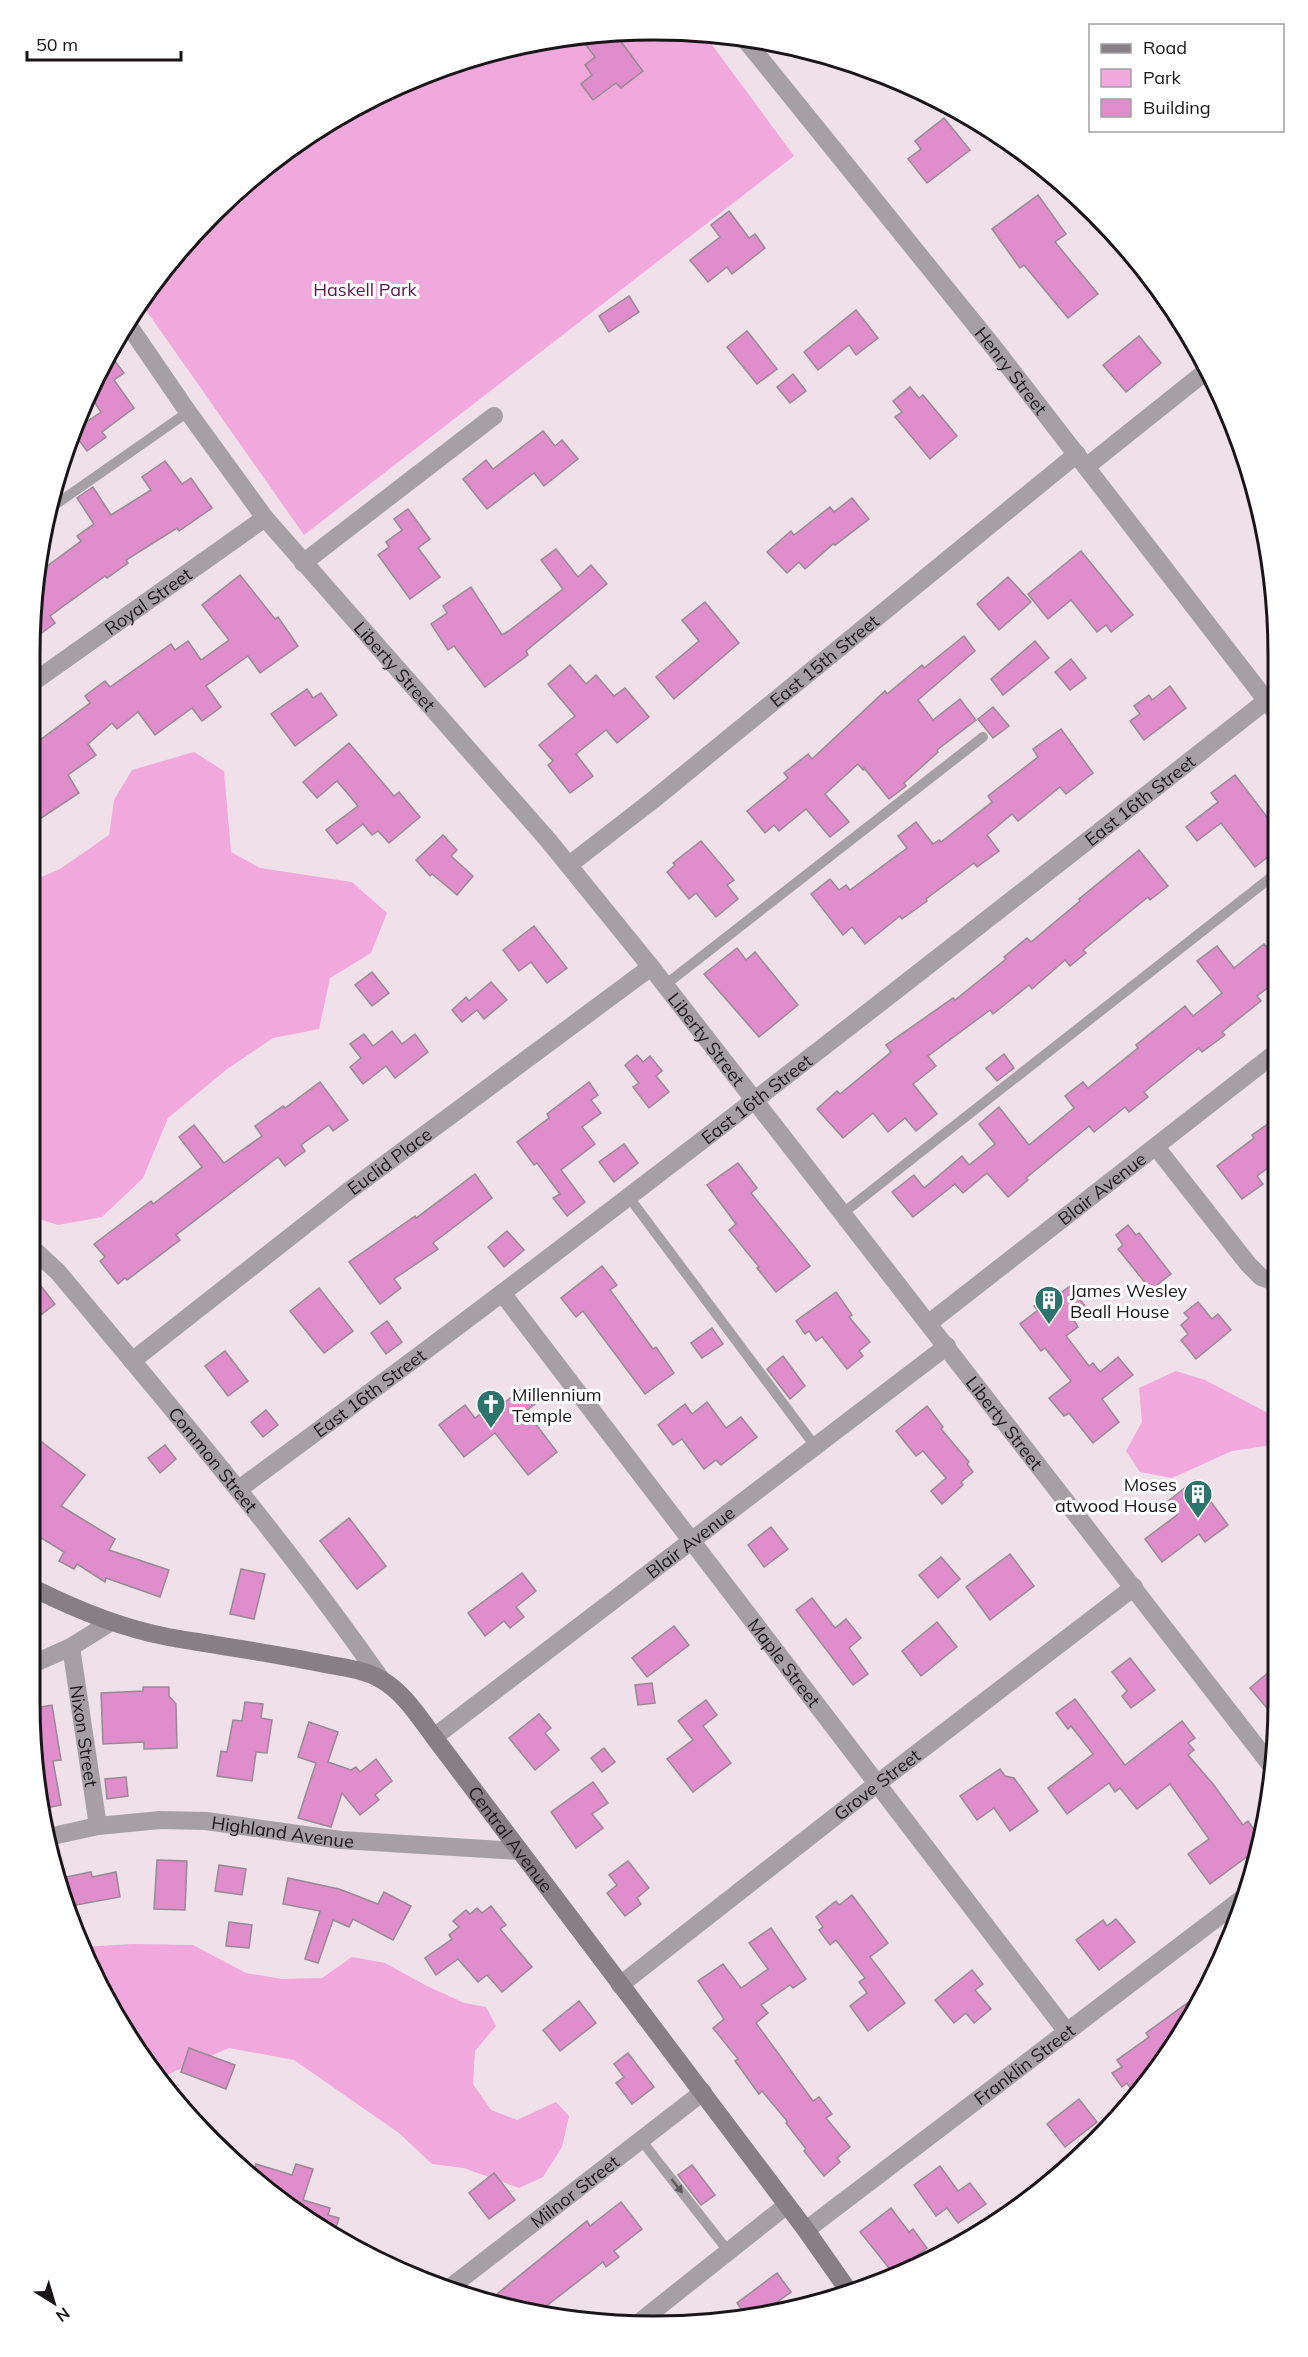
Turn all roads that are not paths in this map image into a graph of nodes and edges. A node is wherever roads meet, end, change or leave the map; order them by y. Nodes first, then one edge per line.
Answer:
1 (753, 49) edge
2 (133, 331) edge
3 (1200, 376) edge
4 (188, 412) junction
5 (494, 416) dead end
6 (1082, 461) junction
7 (60, 501) edge
8 (265, 518) junction
9 (303, 563) junction
10 (40, 677) edge
11 (1268, 702) edge
12 (1268, 707) edge
13 (983, 737) dead end
14 (569, 865) junction
15 (1268, 880) edge
16 (651, 967) junction
17 (665, 985) junction
18 (1268, 1059) edge
19 (754, 1100) junction
20 (1156, 1147) junction
21 (628, 1196) junction
22 (843, 1214) junction
23 (40, 1256) edge
24 (1268, 1280) edge
25 (502, 1293) junction
26 (929, 1323) junction
27 (947, 1346) junction
28 (132, 1361) junction
29 (815, 1446) junction
30 (239, 1489) junction
31 (690, 1541) junction
32 (1134, 1587) junction
33 (40, 1592) edge
34 (111, 1622) junction
35 (71, 1647) junction
36 (40, 1661) edge
37 (381, 1679) junction
38 (434, 1737) junction
39 (1265, 1757) edge
40 (878, 1783) junction
41 (98, 1826) junction
42 (55, 1835) edge
43 (519, 1851) junction
44 (1232, 1907) edge
45 (620, 1985) junction
46 (1068, 2032) junction
47 (703, 2092) junction
48 (641, 2140) junction
49 (787, 2205) junction
50 (806, 2230) junction
51 (728, 2251) junction
52 (455, 2283) edge
53 (846, 2286) edge
54 (647, 2316) edge

1 - 6 street, Henry Street
2 - 4 street, Liberty Street
3 - 6 street, East 15th Street
4 - 7 lane
4 - 8 street, Liberty Street
5 - 9 street
6 - 11 street, Henry Street
6 - 14 street, East 15th Street
8 - 9 street, Liberty Street
8 - 10 street, Royal Street
9 - 14 street, Liberty Street
12 - 19 street, East 16th Street
13 - 17 lane
14 - 16 street, Liberty Street
15 - 22 lane
16 - 17 street, Liberty Street
16 - 28 street, Euclid Place
17 - 19 street, Liberty Street
18 - 20 street, Blair Avenue
19 - 21 street, East 16th Street
19 - 22 street, Liberty Street
20 - 24 street
20 - 26 street, Blair Avenue
21 - 25 street, East 16th Street
21 - 29 lane
22 - 26 street, Liberty Street
23 - 28 street, Common Street
25 - 30 street, East 16th Street
25 - 31 street, Maple Street
26 - 27 street, Liberty Street
27 - 29 street, Blair Avenue
27 - 32 street, Liberty Street
28 - 30 street, Common Street
29 - 31 street, Blair Avenue
30 - 37 street, Common Street
31 - 38 street, Blair Avenue
31 - 40 street, Maple Street
32 - 39 street, Liberty Street
32 - 40 street, Grove Street
33 - 34 street, Central Avenue
34 - 35 street
34 - 37 street, Central Avenue
35 - 36 street
35 - 41 street, Nixon Street
37 - 38 street, Central Avenue
38 - 43 street, Central Avenue
40 - 45 street, Grove Street
40 - 46 street, Maple Street
41 - 42 street, Highland Avenue
41 - 43 street, Highland Avenue
43 - 45 street, Central Avenue
44 - 46 street, Franklin Street
45 - 47 street, Central Avenue
46 - 50 street, Franklin Street
47 - 48 street, Milnor Street
47 - 49 street, Central Avenue
48 -> 51 lane
48 - 52 street, Milnor Street
49 - 50 street, Central Avenue
49 - 51 street
50 - 53 street, Central Avenue
51 - 54 street

